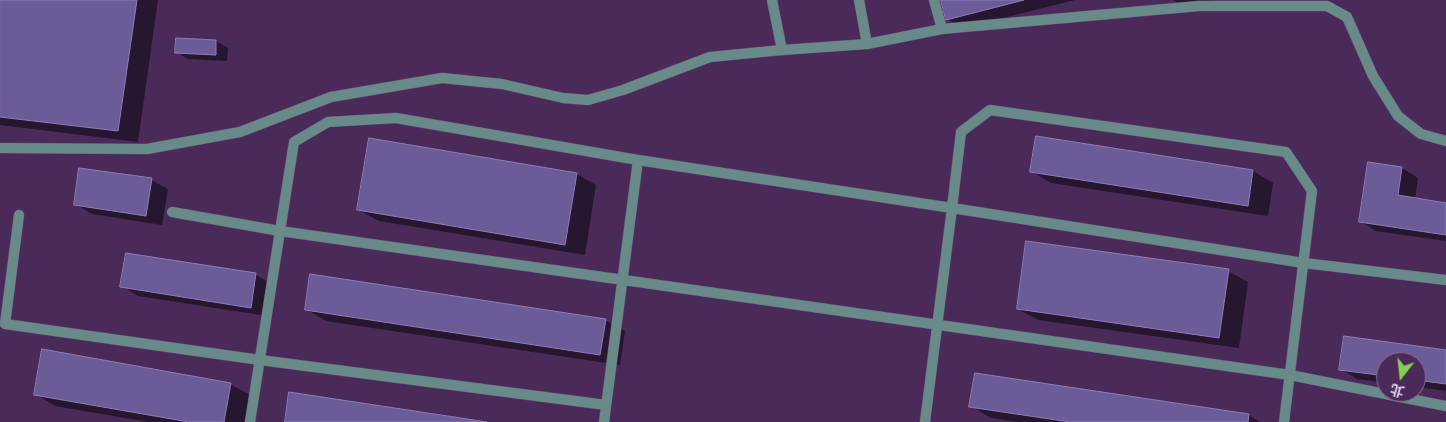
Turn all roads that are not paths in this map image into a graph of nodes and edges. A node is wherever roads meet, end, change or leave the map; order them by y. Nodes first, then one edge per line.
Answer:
1 (772, 0) edge
2 (859, 0) edge
3 (934, 0) edge
4 (1199, 3) edge
5 (942, 29) junction
6 (867, 44) junction
7 (782, 50) junction
8 (1446, 141) edge
9 (0, 148) edge
10 (638, 160) junction
11 (952, 208) junction
12 (172, 212) dead end
13 (19, 215) dead end
14 (280, 231) junction
15 (1304, 263) junction
16 (623, 280) junction
17 (1446, 280) edge
18 (937, 325) junction
19 (260, 360) junction
20 (1290, 375) junction
21 (606, 405) junction
22 (1446, 406) edge
23 (250, 422) edge
24 (604, 422) edge
25 (925, 422) edge
26 (1284, 422) edge

1 - 7 street
2 - 6 street
3 - 5 street
4 - 5 street
4 - 8 street
5 - 6 street
6 - 7 street
7 - 9 street
10 - 11 street
10 - 14 street
10 - 16 street
11 - 15 street
11 - 15 street
11 - 18 street
12 - 14 street
13 - 19 street
14 - 16 street
14 - 19 street
15 - 17 street
15 - 20 street
16 - 18 street
16 - 21 street
18 - 20 street
18 - 25 street
19 - 21 street
19 - 23 street
20 - 22 street
20 - 26 street
21 - 24 street

